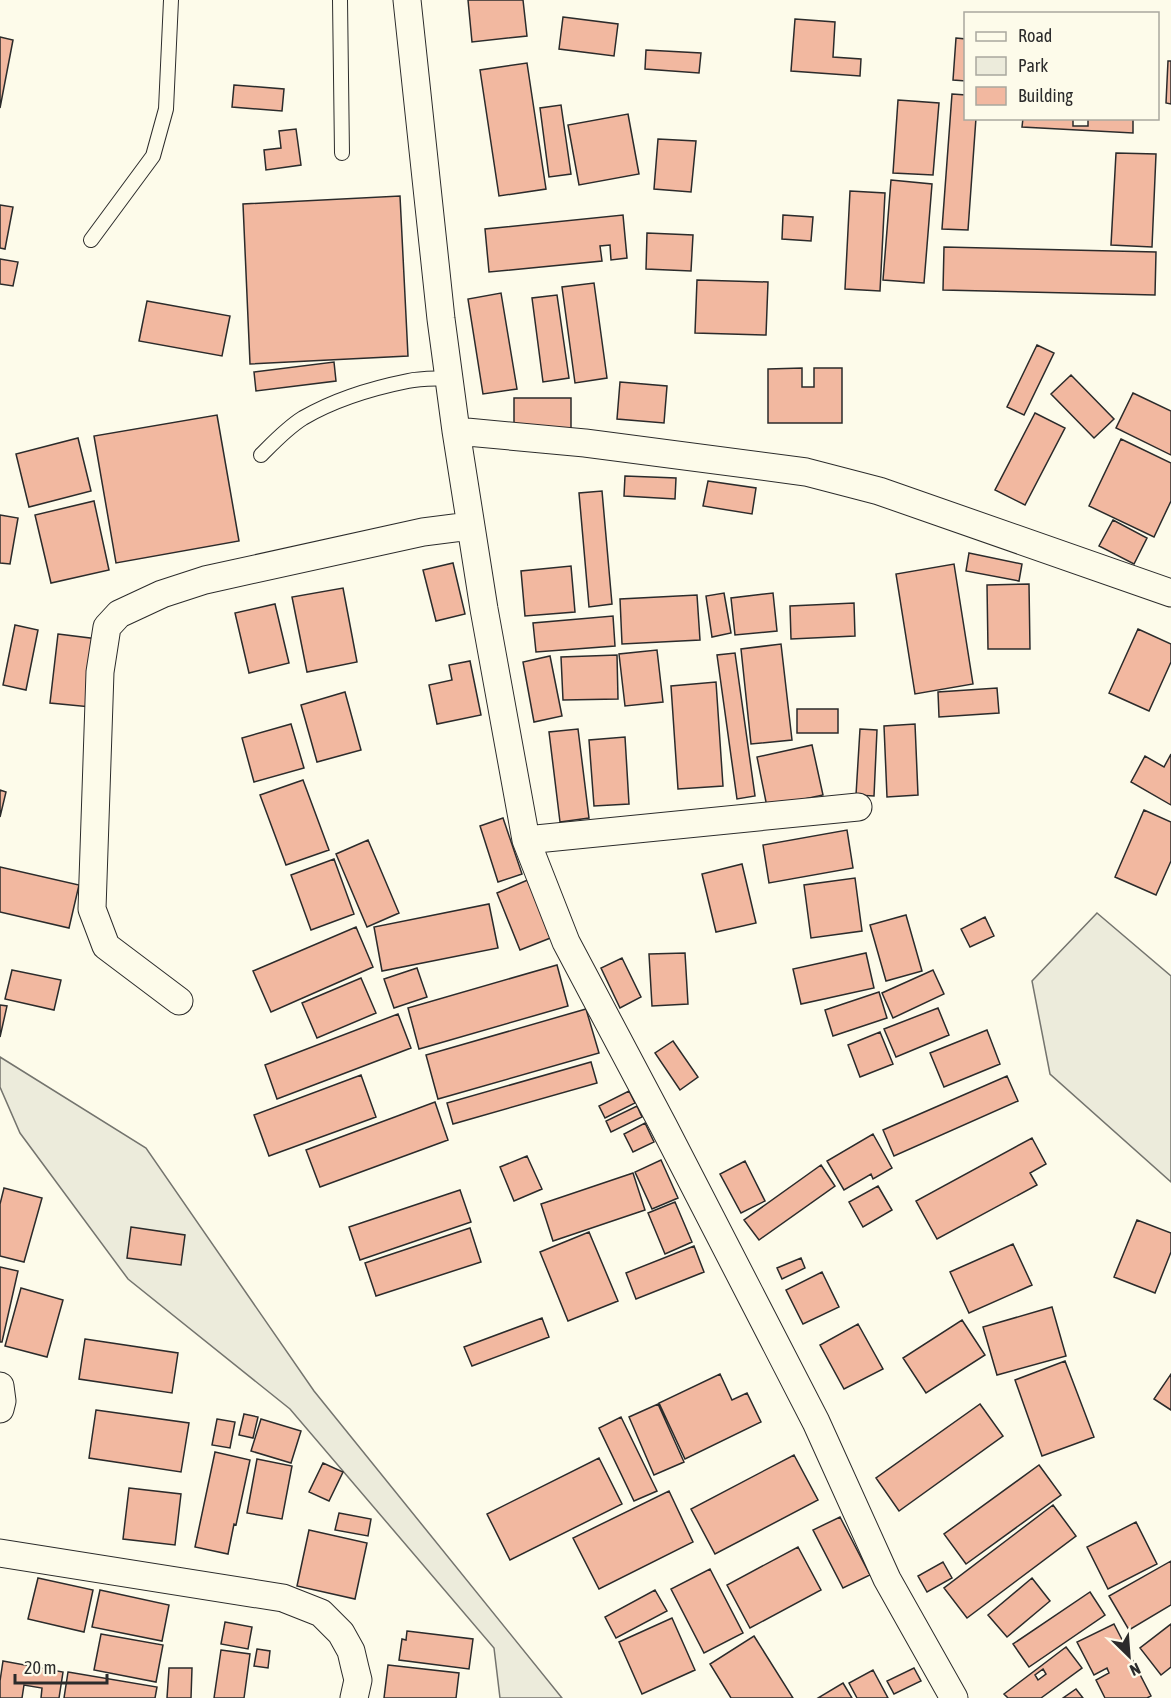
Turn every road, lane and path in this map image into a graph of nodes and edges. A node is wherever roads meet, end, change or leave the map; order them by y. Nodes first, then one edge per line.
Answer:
1 (171, 0) edge
2 (340, 0) edge
3 (407, 0) edge
4 (342, 153) dead end
5 (91, 240) dead end
6 (450, 378) junction
7 (456, 430) junction
8 (261, 455) dead end
9 (470, 526) junction
10 (1171, 593) edge
11 (858, 807) dead end
12 (526, 840) junction
13 (179, 1001) dead end
14 (0, 1386) edge
15 (0, 1409) edge
16 (0, 1553) edge
17 (354, 1698) edge
18 (954, 1698) edge

1 - 5 lane
2 - 4 lane
3 - 6 street
6 - 7 street
6 - 8 lane
7 - 9 street
7 - 10 street
9 - 12 street
9 - 13 street
11 - 12 street
12 - 18 street
14 - 15 street
16 - 17 street

